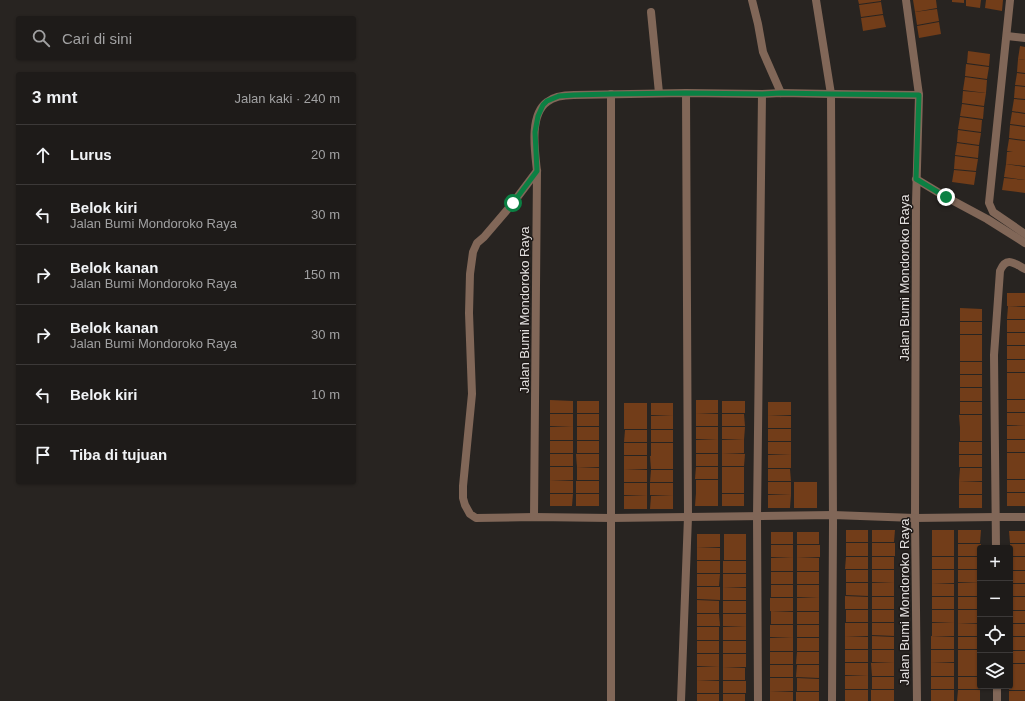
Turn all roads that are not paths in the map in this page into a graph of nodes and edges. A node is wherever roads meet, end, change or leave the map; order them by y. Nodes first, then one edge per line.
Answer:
1 (752, 0) edge
2 (816, 0) edge
3 (906, 0) edge
4 (1010, 0) edge
5 (651, 12) dead end
6 (1007, 36) junction
7 (1025, 38) edge
8 (658, 93) junction
9 (686, 93) junction
10 (781, 93) junction
11 (611, 94) junction
12 (762, 94) junction
13 (831, 94) junction
14 (919, 95) junction
15 (537, 171) junction
16 (916, 179) junction
17 (1025, 234) edge
18 (1025, 243) edge
19 (1025, 268) edge
20 (833, 515) junction
21 (757, 516) junction
22 (534, 517) junction
23 (688, 517) junction
24 (996, 517) junction
25 (1025, 517) edge
26 (611, 518) junction
27 (915, 518) junction
28 (996, 545) edge
29 (997, 689) edge
30 (611, 701) edge
31 (681, 701) edge
32 (758, 701) edge
33 (832, 701) edge
34 (917, 701) edge
35 (997, 701) edge

1 - 10 street
2 - 13 street
3 - 14 street
4 - 6 street
5 - 8 street
6 - 7 street
6 - 17 street
8 - 9 street, Jalan Bumi Mondoroko Raya
8 - 11 street, Jalan Bumi Mondoroko Raya
9 - 12 street, Jalan Bumi Mondoroko Raya
9 - 23 street
10 - 12 street, Jalan Bumi Mondoroko Raya
10 - 13 street, Jalan Bumi Mondoroko Raya
11 - 15 street, Jalan Bumi Mondoroko Raya
11 - 26 street
12 - 21 street
13 - 14 street, Jalan Bumi Mondoroko Raya
13 - 20 street
14 - 16 street, Jalan Bumi Mondoroko Raya
15 - 22 street, Jalan Bumi Mondoroko Raya
15 - 22 street
16 - 18 street
16 - 27 street, Jalan Bumi Mondoroko Raya
19 - 24 street
20 - 21 street
20 - 27 street
20 - 33 street
21 - 23 street
21 - 32 street
22 - 26 street
23 - 26 street
23 - 31 street
24 - 25 street
24 - 27 street
24 - 28 street
26 - 30 street
27 - 34 street, Jalan Bumi Mondoroko Raya
29 - 35 street

